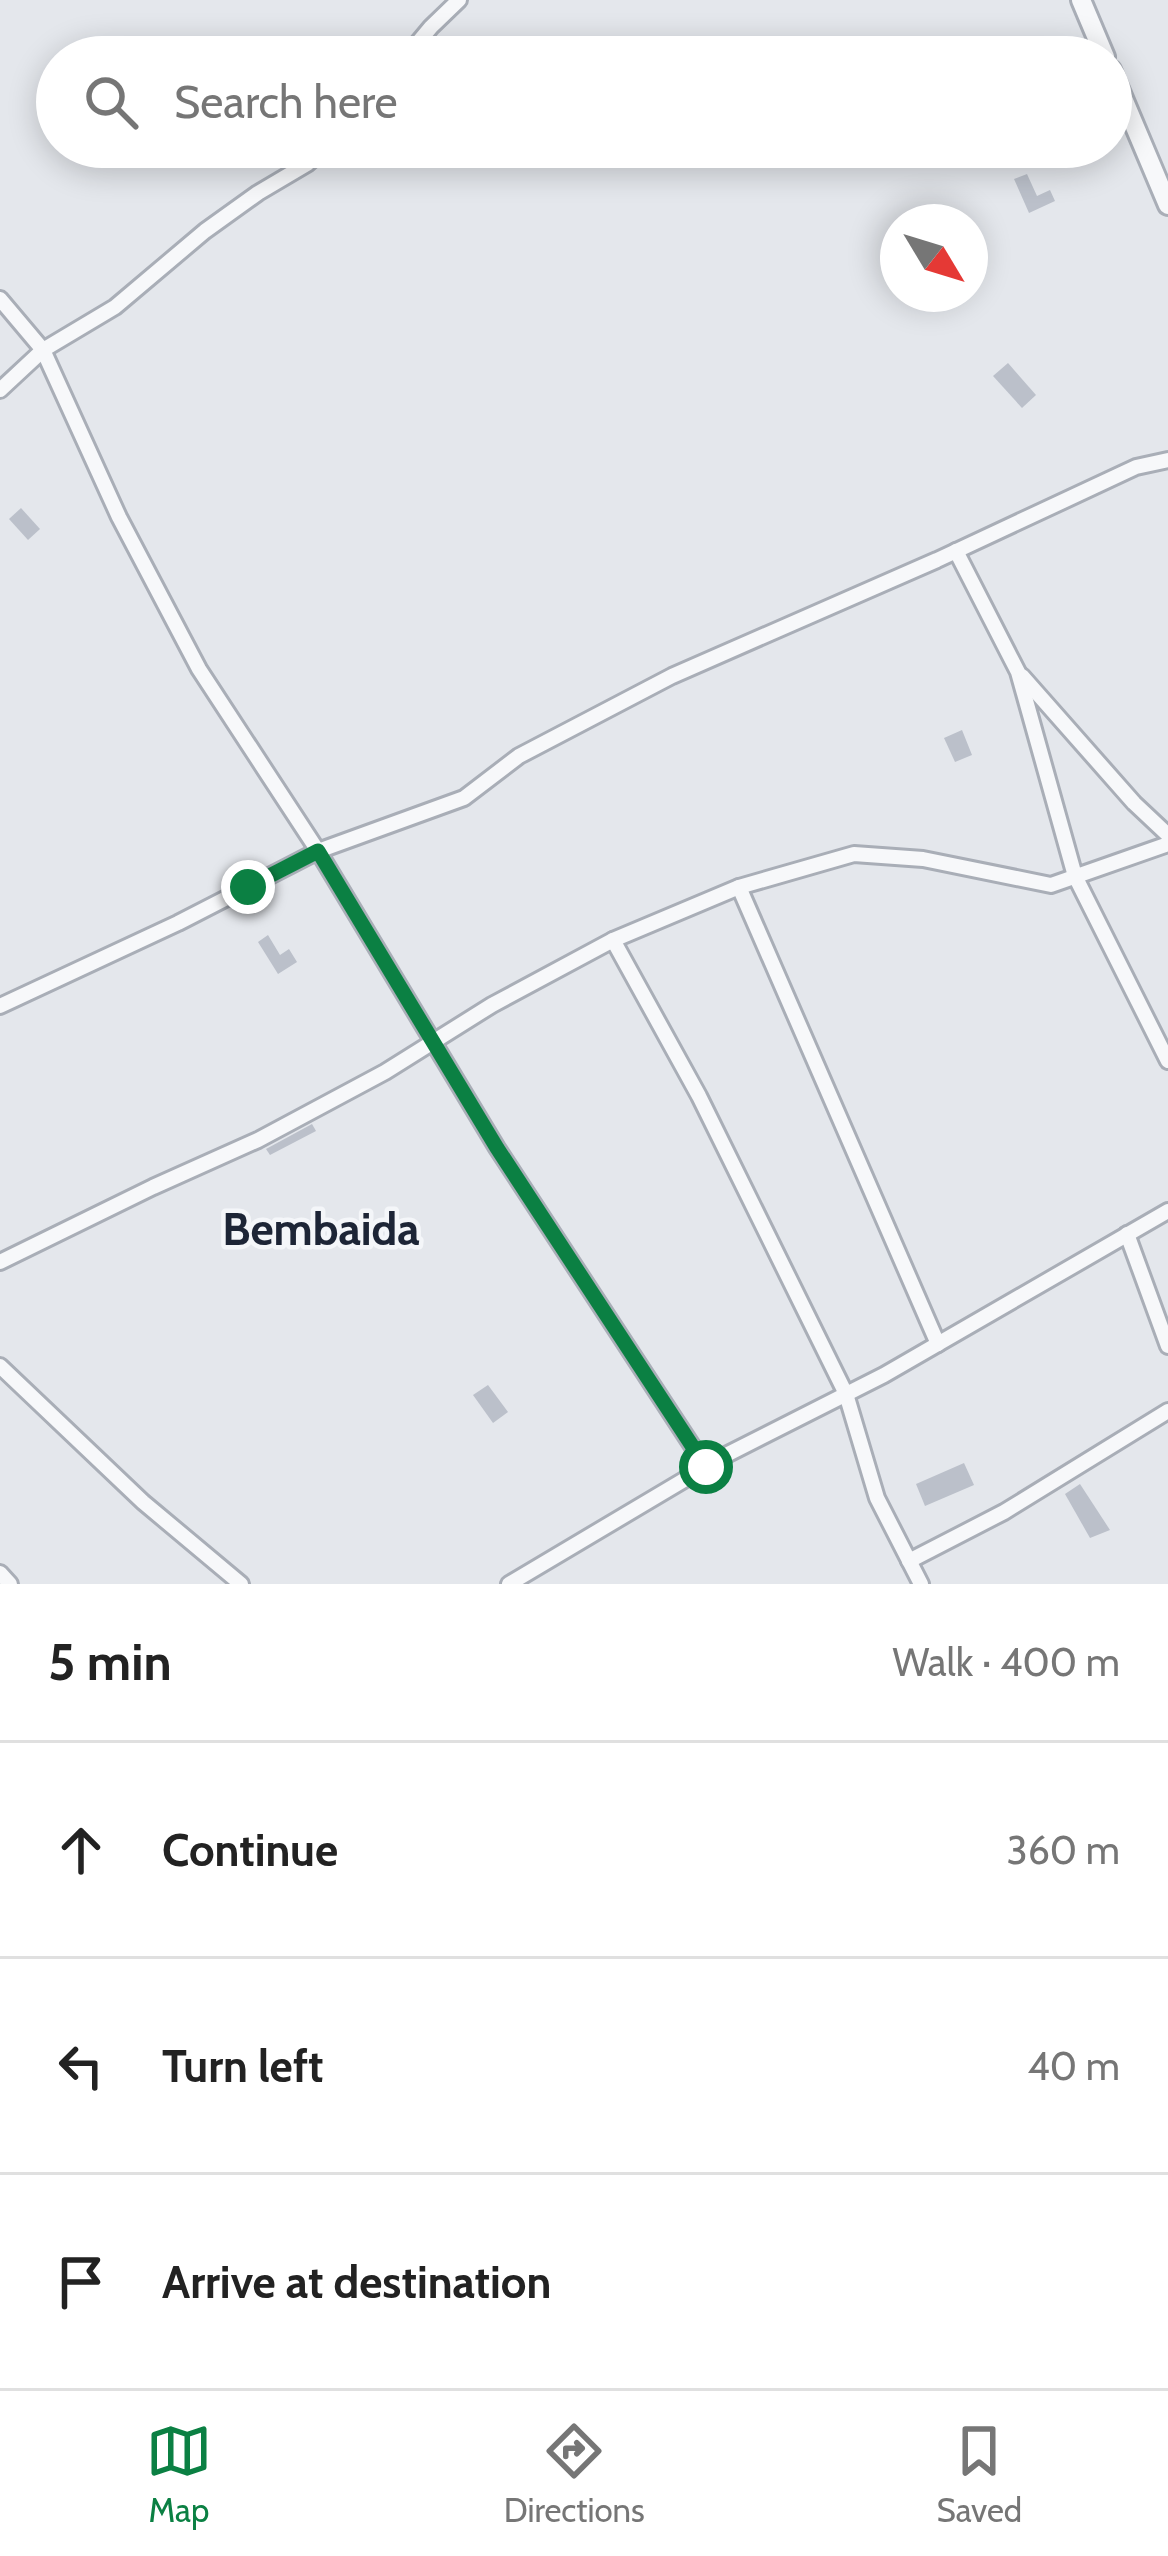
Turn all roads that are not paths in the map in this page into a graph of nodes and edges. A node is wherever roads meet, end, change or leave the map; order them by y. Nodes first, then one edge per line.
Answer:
1 (459, 0) edge
2 (1081, 0) edge
3 (424, 36) edge
4 (1097, 36) edge
5 (1132, 120) edge
6 (300, 168) edge
7 (1168, 205) edge
8 (0, 299) edge
9 (43, 350) junction
10 (0, 390) edge
11 (1168, 460) edge
12 (956, 551) junction
13 (1018, 672) junction
14 (1168, 839) edge
15 (318, 851) junction
16 (1075, 876) junction
17 (739, 887) junction
18 (613, 940) junction
19 (0, 1006) edge
20 (433, 1042) junction
21 (1168, 1061) edge
22 (1168, 1210) edge
23 (1127, 1234) junction
24 (0, 1262) edge
25 (938, 1344) junction
26 (1168, 1346) edge
27 (0, 1366) edge
28 (846, 1394) junction
29 (1168, 1411) edge
30 (706, 1467) junction
31 (909, 1561) junction
32 (0, 1573) edge
33 (10, 1584) edge
34 (241, 1584) edge
35 (509, 1584) edge
36 (921, 1584) edge

1 - 3 street
2 - 4 street
5 - 7 street
6 - 9 street
8 - 9 street
9 - 10 street
9 - 15 street
11 - 12 street
12 - 13 street
12 - 15 street
13 - 14 street
13 - 16 street
14 - 16 street
15 - 19 street
15 - 20 street
16 - 17 street
16 - 21 street
17 - 18 street
17 - 25 street
18 - 20 street
18 - 28 street
20 - 24 street
20 - 30 street
22 - 23 street
23 - 25 street
23 - 26 street
25 - 28 street
27 - 34 street
28 - 30 street
28 - 31 street
29 - 31 street
30 - 35 street
31 - 36 street
32 - 33 street

